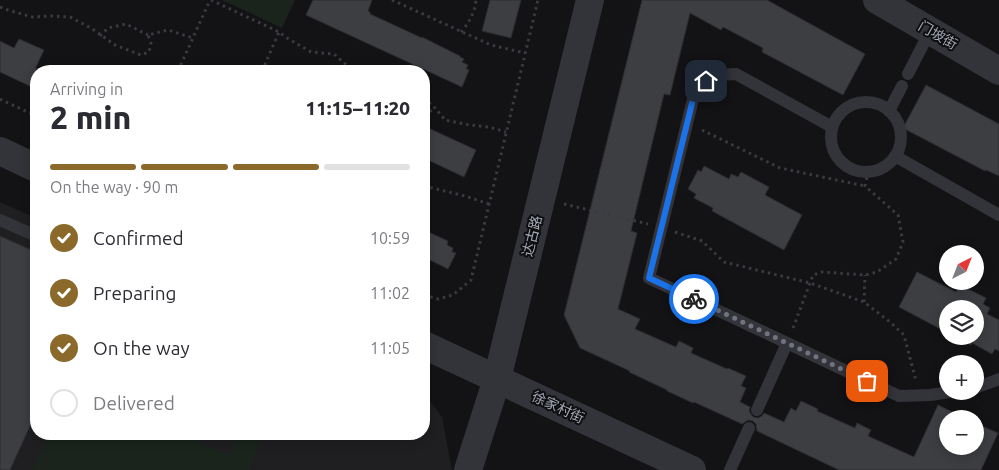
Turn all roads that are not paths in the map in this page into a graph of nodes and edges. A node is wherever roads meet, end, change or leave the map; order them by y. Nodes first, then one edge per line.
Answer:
1 (590, 0) edge
2 (877, 0) edge
3 (930, 31) junction
4 (999, 71) edge
5 (908, 74) dead end
6 (902, 86) dead end
7 (889, 111) junction
8 (832, 127) junction
9 (0, 151) edge
10 (895, 156) junction
11 (30, 165) edge
12 (999, 215) edge
13 (0, 220) edge
14 (30, 233) edge
15 (787, 343) junction
16 (430, 349) edge
17 (497, 379) junction
18 (999, 379) edge
19 (984, 385) edge
20 (939, 394) edge
21 (757, 410) dead end
22 (749, 428) dead end
23 (468, 470) edge
24 (692, 470) edge
25 (730, 470) edge

1 - 17 street, 达古路
2 - 3 street, 门坡街
3 - 4 street, 门坡街
3 - 5 lane
6 - 7 lane
7 - 8 lane
7 - 10 lane
8 - 10 lane
8 - 15 lane
9 - 11 street
10 - 12 lane
13 - 14 lane
15 - 20 lane
15 - 21 lane
16 - 17 street, 徐家村街
17 - 23 street, 达古路
17 - 24 street, 徐家村街
18 - 19 lane
22 - 25 lane

